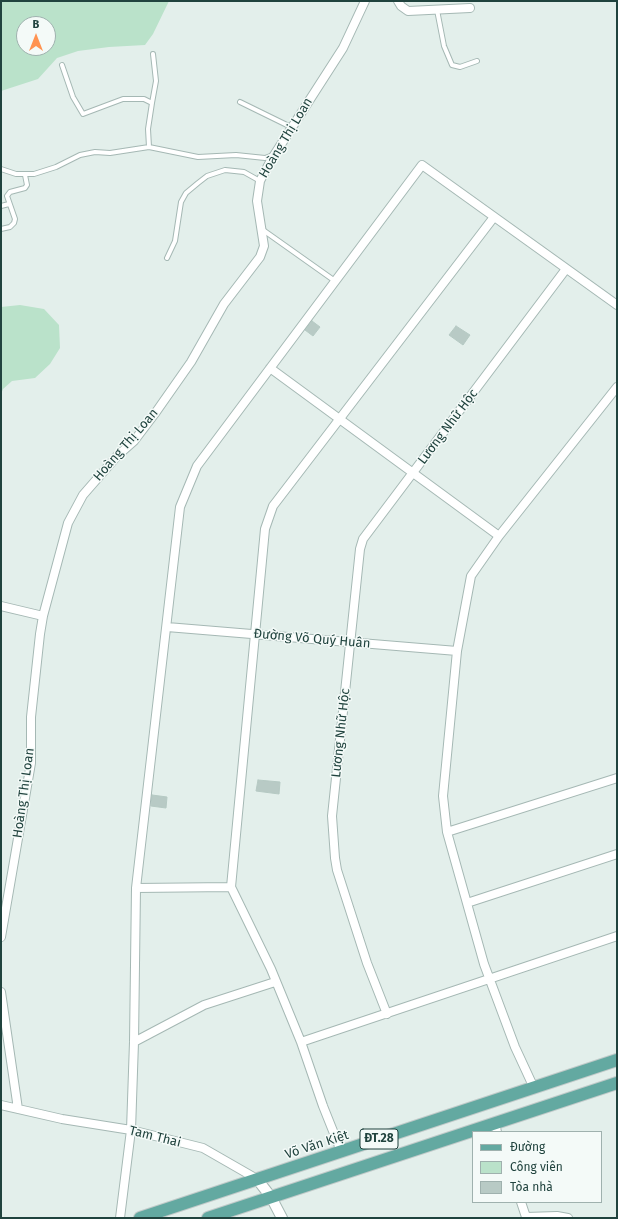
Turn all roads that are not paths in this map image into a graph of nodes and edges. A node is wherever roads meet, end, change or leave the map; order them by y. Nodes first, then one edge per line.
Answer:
1 (365, 1) edge
2 (398, 1) edge
3 (470, 8) dead end
4 (437, 10) junction
5 (153, 54) dead end
6 (477, 60) dead end
7 (62, 65) dead end
8 (240, 102) dead end
9 (152, 103) junction
10 (291, 127) junction
11 (149, 147) junction
12 (272, 157) junction
13 (1, 170) edge
14 (25, 175) junction
15 (261, 178) junction
16 (9, 204) junction
17 (1, 206) edge
18 (494, 217) junction
19 (1, 229) edge
20 (262, 230) junction
21 (167, 258) dead end
22 (566, 269) junction
23 (336, 282) junction
24 (617, 305) edge
25 (270, 368) junction
26 (617, 387) edge
27 (340, 419) junction
28 (413, 473) junction
29 (500, 536) junction
30 (1, 606) edge
31 (43, 616) junction
32 (167, 628) junction
33 (254, 634) junction
34 (350, 642) junction
35 (457, 651) junction
36 (617, 778) edge
37 (447, 832) junction
38 (617, 854) edge
39 (231, 887) junction
40 (136, 888) junction
41 (467, 903) junction
42 (617, 936) edge
43 (1, 937) edge
44 (490, 979) junction
45 (275, 982) junction
46 (1, 992) edge
47 (387, 1014) junction
48 (134, 1042) junction
49 (301, 1042) junction
50 (617, 1060) edge
51 (617, 1083) edge
52 (534, 1088) junction
53 (1, 1105) edge
54 (18, 1109) junction
55 (496, 1128) edge
56 (131, 1130) junction
57 (486, 1131) edge
58 (472, 1135) edge
59 (341, 1152) junction
60 (257, 1179) junction
61 (271, 1197) junction
62 (521, 1203) edge
63 (120, 1218) edge
64 (140, 1218) edge
65 (208, 1218) edge
66 (282, 1218) edge
67 (568, 1218) edge

1 - 10 street, Hoàng Thị Loan
2 - 4 street
3 - 4 street
4 - 6 lane
5 - 9 lane
7 - 9 lane
8 - 10 lane
9 - 11 lane
10 - 12 street, Hoàng Thị Loan
11 - 12 lane
11 - 14 lane
12 - 15 street, Hoàng Thị Loan
13 - 14 lane
14 - 16 lane
15 - 20 street, Hoàng Thị Loan
15 - 21 lane
16 - 17 lane
16 - 19 lane
18 - 22 street
18 - 23 street
18 - 27 street
20 - 23 lane
20 - 31 street, Hoàng Thị Loan
22 - 24 street
22 - 28 street, Lương Nhữ Hộc
23 - 25 street
25 - 27 street
25 - 32 street
26 - 29 street
27 - 28 street
27 - 33 street
28 - 29 street
28 - 34 street, Lương Nhữ Hộc
29 - 35 street
30 - 31 street
31 - 43 street, Hoàng Thị Loan
32 - 33 street, Đường Võ Quý Huân
32 - 40 street
33 - 34 street, Đường Võ Quý Huân
33 - 39 street
34 - 35 street, Đường Võ Quý Huân
34 - 47 street, Lương Nhữ Hộc
35 - 37 street
36 - 37 street
37 - 41 street
38 - 41 street
39 - 40 street
39 - 45 street
40 - 48 street
41 - 44 street
42 - 44 street
44 - 47 street
44 - 52 street
45 - 48 street
45 - 49 street
46 - 54 street
47 - 49 street
48 - 56 street
49 - 59 street
50 - 52 main road, Võ Văn Kiệt / ĐT.28
51 - 55 main road, ĐT.28
52 - 59 main road, Võ Văn Kiệt / ĐT.28
53 - 54 street, Tam Thai
54 - 56 street, Tam Thai
55 - 57 main road, ĐT.28
56 - 60 street, Tam Thai
56 - 63 street
58 - 61 main road, ĐT.28
59 - 60 main road, Võ Văn Kiệt / ĐT.28
60 - 61 street, Tam Thai
60 - 64 main road, Võ Văn Kiệt / ĐT.28
61 - 65 main road, ĐT.28
61 - 66 street, Tam Thai
62 - 67 street

